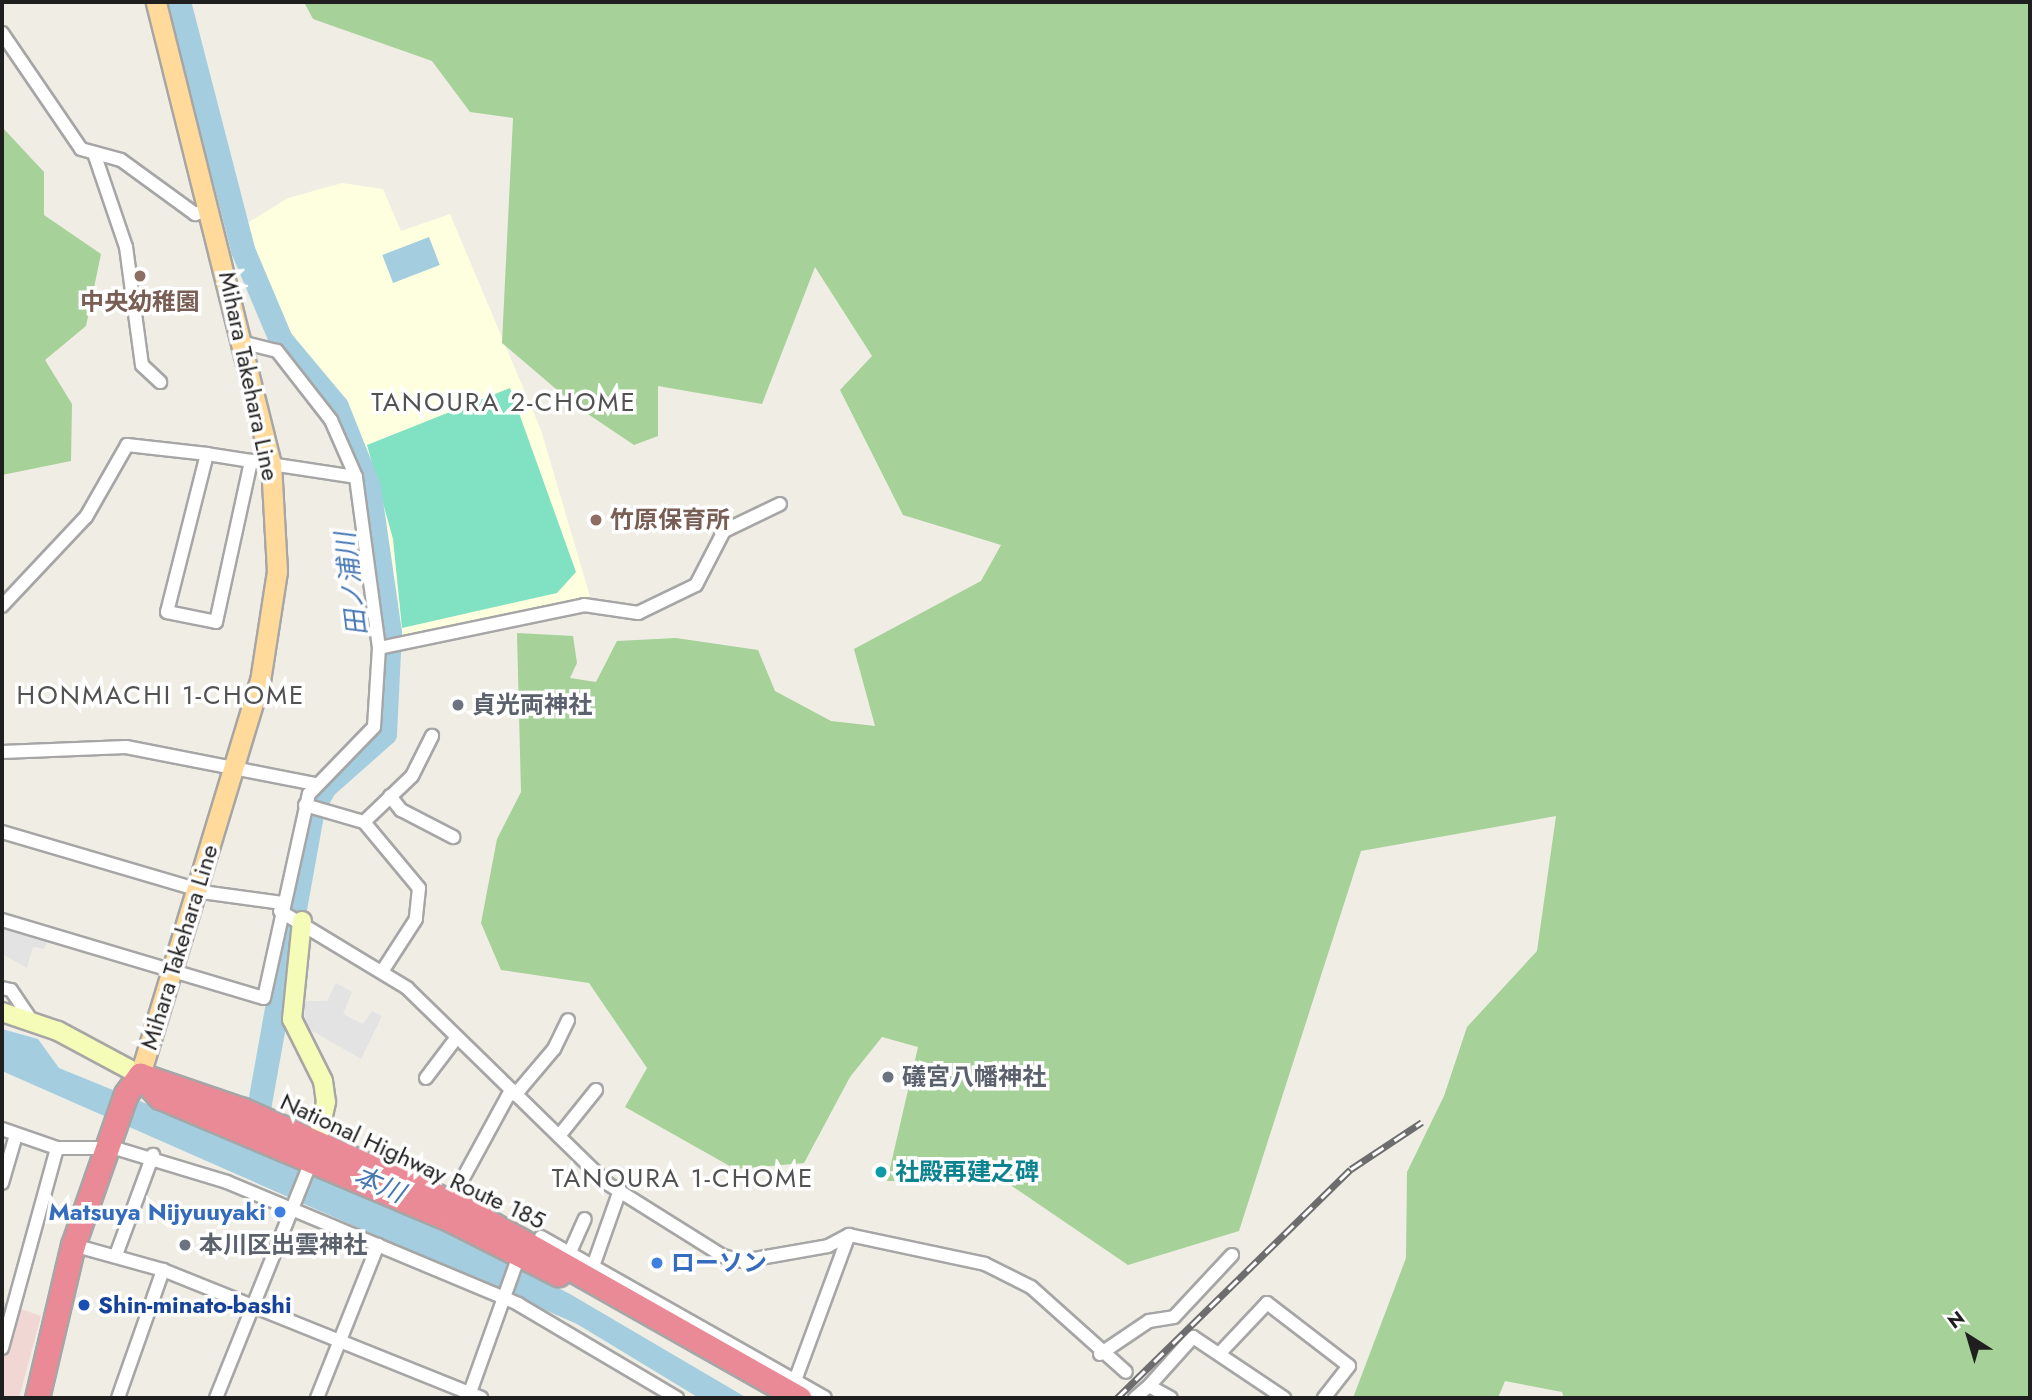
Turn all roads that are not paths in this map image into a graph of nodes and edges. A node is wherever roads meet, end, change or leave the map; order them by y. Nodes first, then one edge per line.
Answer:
1 (156, 2) edge
2 (2, 33) edge
3 (95, 156) junction
4 (210, 209) junction
5 (246, 343) junction
6 (160, 382) dead end
7 (207, 454) junction
8 (251, 461) junction
9 (271, 464) junction
10 (356, 477) junction
11 (780, 504) dead end
12 (2, 606) edge
13 (386, 646) junction
14 (432, 736) dead end
15 (2, 752) edge
16 (235, 765) junction
17 (314, 784) junction
18 (390, 796) junction
19 (305, 805) junction
20 (364, 822) junction
21 (2, 832) edge
22 (453, 837) dead end
23 (196, 889) junction
24 (282, 909) junction
25 (300, 919) junction
26 (2, 920) edge
27 (383, 970) junction
28 (171, 971) junction
29 (2, 988) edge
30 (2, 1012) edge
31 (31, 1020) junction
32 (568, 1020) dead end
33 (457, 1037) junction
34 (140, 1075) junction
35 (426, 1077) dead end
36 (596, 1090) dead end
37 (513, 1092) junction
38 (2, 1129) edge
39 (16, 1135) junction
40 (559, 1136) junction
41 (115, 1141) junction
42 (57, 1148) junction
43 (153, 1155) junction
44 (311, 1159) junction
45 (2, 1183) edge
46 (620, 1191) junction
47 (450, 1202) junction
48 (293, 1204) junction
49 (585, 1219) dead end
50 (849, 1235) junction
51 (378, 1245) junction
52 (80, 1246) junction
53 (525, 1249) junction
54 (570, 1252) junction
55 (116, 1255) junction
56 (1232, 1255) dead end
57 (163, 1270) junction
58 (589, 1276) junction
59 (502, 1294) junction
60 (8, 1300) edge
61 (251, 1308) junction
62 (339, 1340) junction
63 (2, 1348) edge
64 (1100, 1354) junction
65 (1219, 1354) junction
66 (1126, 1371) dead end
67 (1149, 1387) junction
68 (789, 1392) edge
69 (473, 1397) edge
70 (37, 1398) edge
71 (52, 1398) edge
72 (118, 1398) edge
73 (216, 1398) edge
74 (317, 1398) edge
75 (677, 1398) edge
76 (825, 1398) edge
77 (1135, 1398) edge
78 (1171, 1398) edge
79 (1284, 1398) edge
80 (1324, 1398) edge

1 - 4 main road, Mihara Takehara Line
2 - 3 street
3 - 4 street
3 - 6 street
4 - 5 main road, Mihara Takehara Line
5 - 9 main road, Mihara Takehara Line
5 - 10 street
7 - 8 street
7 - 8 street
7 - 12 street
8 - 9 street
9 - 10 street
9 - 16 main road, Mihara Takehara Line
10 - 13 street
11 - 13 street
13 - 17 street
14 - 18 street
15 - 16 street
16 - 17 street
16 - 23 main road, Mihara Takehara Line
17 - 19 street
18 - 20 street
18 - 22 street
19 - 20 street
19 - 24 street
20 - 27 street
21 - 23 street
23 - 24 street
23 - 28 main road, Mihara Takehara Line
24 - 25 street
24 - 28 street
25 - 27 street
25 - 44 street
26 - 28 street
27 - 33 street
28 - 34 main road, Mihara Takehara Line
29 - 31 street
30 - 31 street
31 - 34 street
32 - 37 street
33 - 35 street
33 - 37 street
34 - 41 highway
34 - 44 highway, National Highway Route 185
36 - 40 street
37 - 40 street
37 - 47 street
38 - 39 street
39 - 42 street
39 - 45 street
40 - 46 street
41 - 42 street
41 - 43 street
41 - 52 highway
42 - 60 street
43 - 48 street
43 - 55 street
44 - 47 highway, National Highway Route 185
44 - 48 street
44 - 53 highway, National Highway Route 185
46 - 50 street
46 - 58 street
47 - 53 highway, National Highway Route 185
48 - 51 street
48 - 61 street
49 - 54 street
50 - 64 street
50 - 68 street
51 - 59 street
51 - 62 street
52 - 55 street
52 - 70 highway
52 - 71 highway
53 - 54 street
53 - 58 highway, National Highway Route 185
53 - 59 street
54 - 58 street
55 - 57 street
56 - 64 street
57 - 61 street
57 - 72 street
58 - 68 highway, National Highway Route 185
59 - 69 street
59 - 75 street
60 - 63 street
61 - 62 street
61 - 73 street
62 - 69 street
62 - 74 street
64 - 66 street
65 - 67 street
65 - 79 street
65 - 80 street
67 - 77 street
67 - 78 street
68 - 76 street

